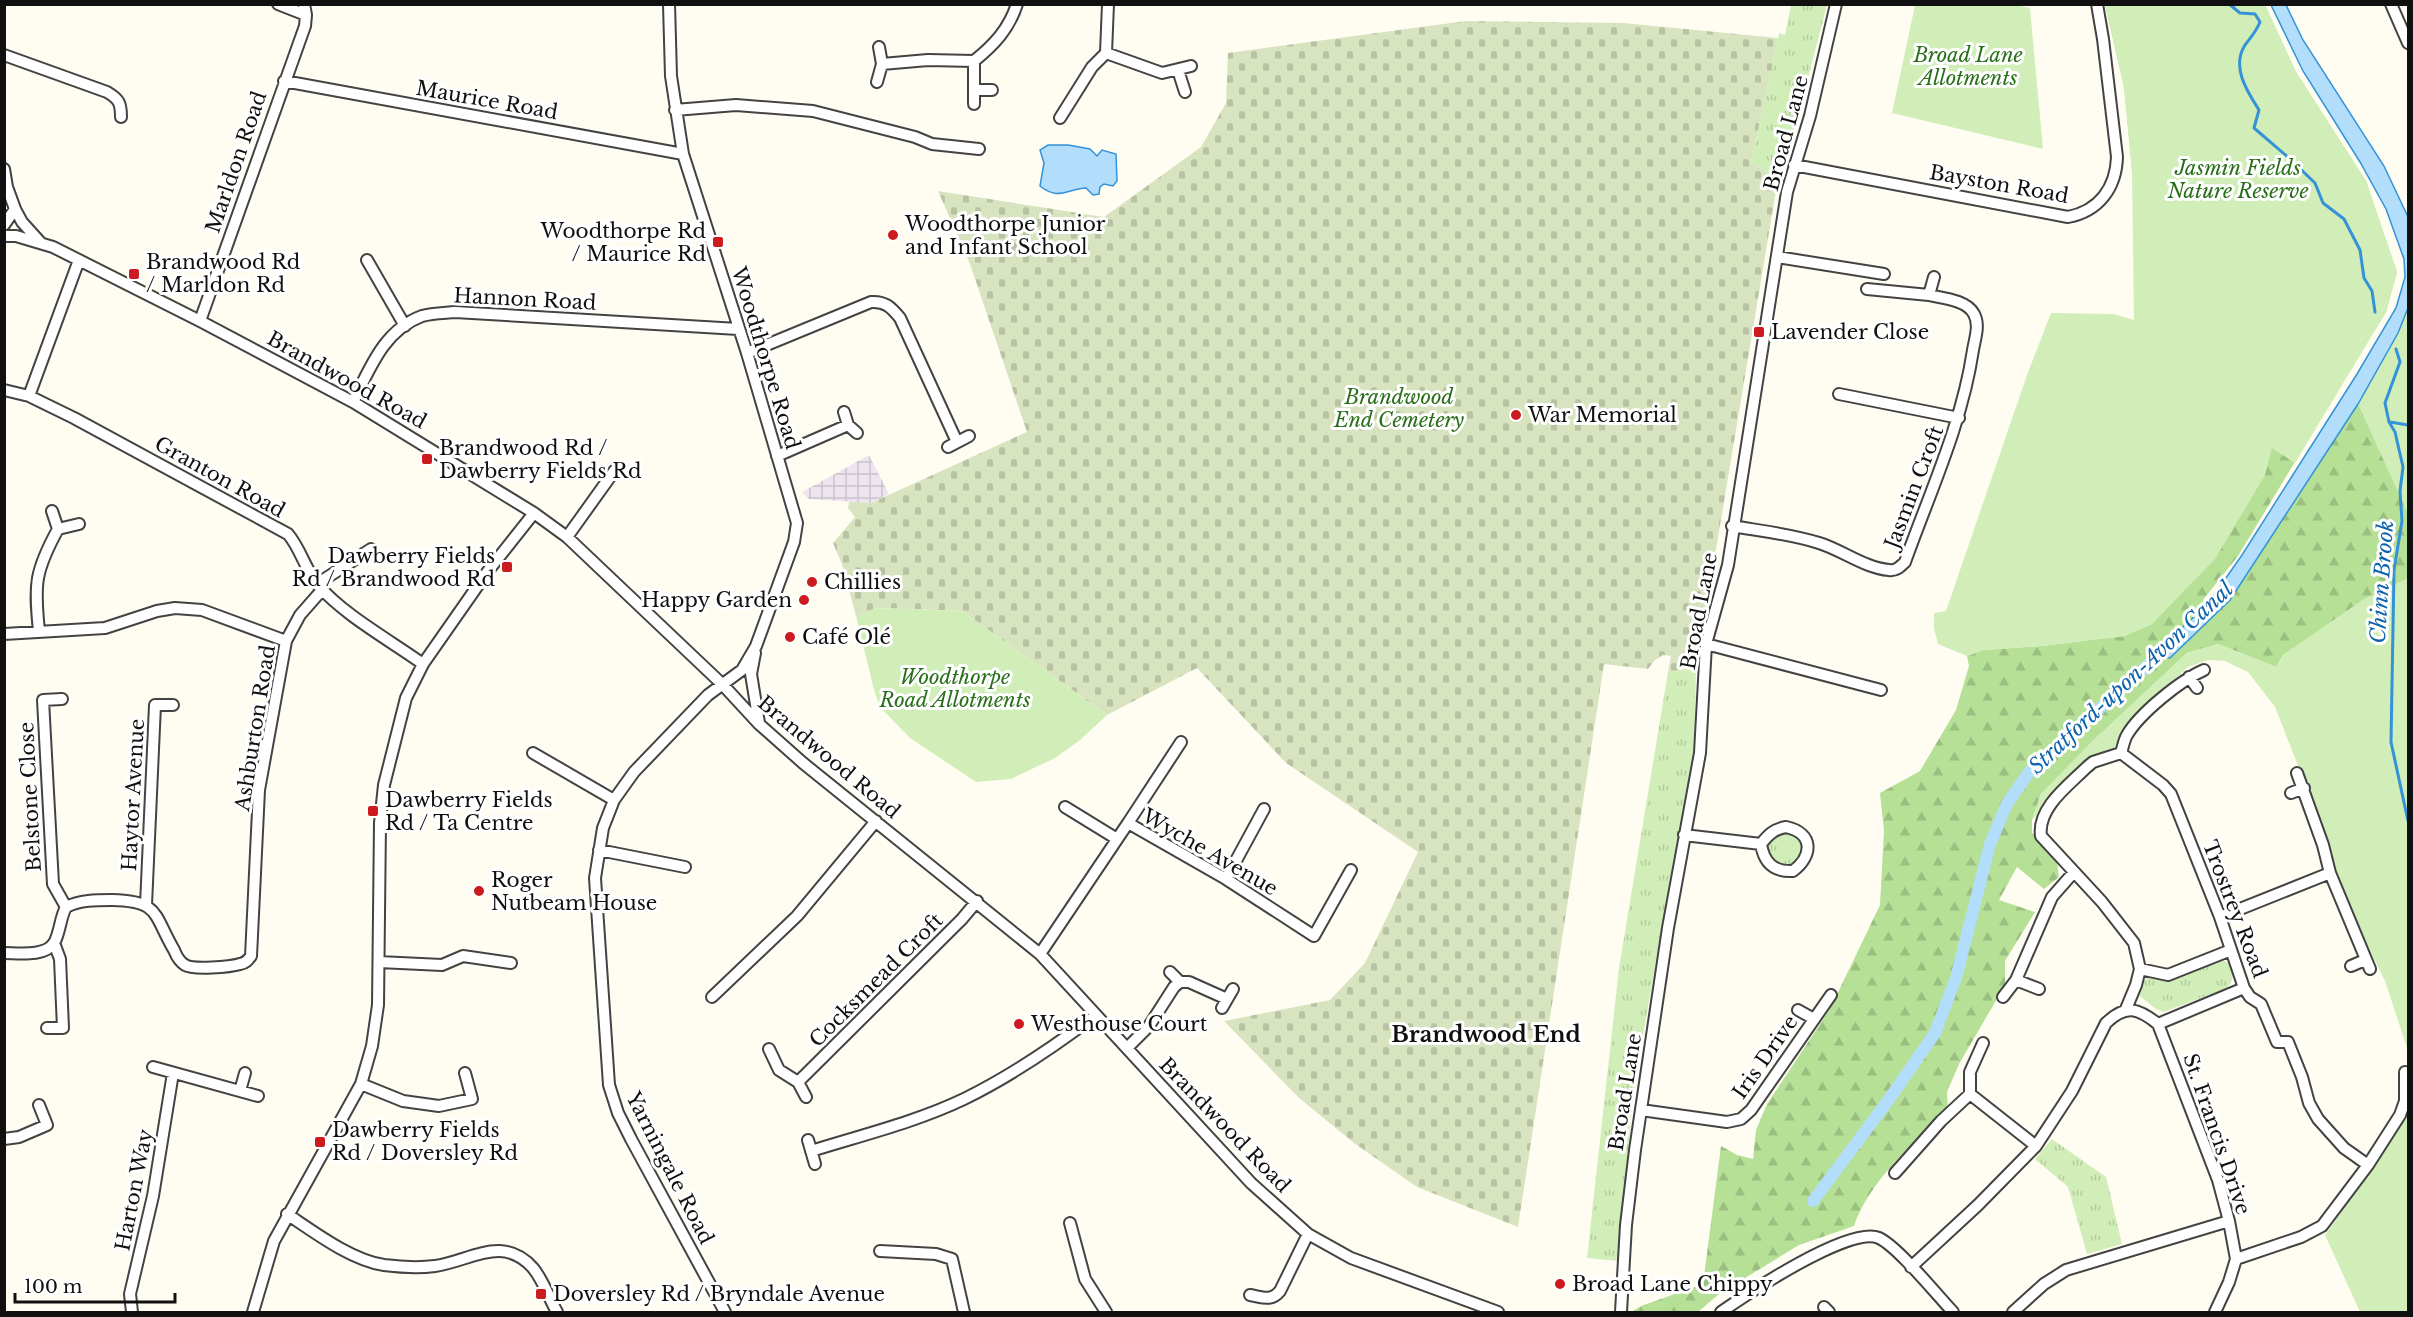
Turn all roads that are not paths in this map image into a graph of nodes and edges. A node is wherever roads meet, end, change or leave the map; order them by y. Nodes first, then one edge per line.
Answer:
1 (278, 4) edge
2 (669, 4) edge
3 (1017, 4) edge
4 (1108, 4) edge
5 (1836, 4) edge
6 (2097, 4) edge
7 (2391, 4) edge
8 (305, 10) edge
9 (2409, 43) edge
10 (879, 48) dead end
11 (1106, 53) junction
12 (4, 55) edge
13 (975, 61) junction
14 (882, 64) junction
15 (1191, 66) dead end
16 (1178, 70) junction
17 (284, 81) junction
18 (877, 82) dead end
19 (975, 90) junction
20 (992, 90) dead end
21 (1185, 92) dead end
22 (974, 104) dead end
23 (675, 110) junction
24 (121, 117) dead end
25 (1060, 118) dead end
26 (979, 148) dead end
27 (683, 154) junction
28 (1794, 165) junction
29 (4, 169) edge
30 (15, 209) junction
31 (4, 225) edge
32 (4, 236) edge
33 (40, 242) junction
34 (1777, 256) junction
35 (79, 260) junction
36 (368, 260) dead end
37 (1884, 274) dead end
38 (1934, 277) dead end
39 (1867, 289) dead end
40 (1929, 295) junction
41 (200, 321) junction
42 (405, 326) junction
43 (738, 329) junction
44 (747, 353) junction
45 (4, 390) edge
46 (1839, 395) dead end
47 (29, 396) junction
48 (353, 402) junction
49 (844, 412) dead end
50 (1959, 418) junction
51 (848, 424) junction
52 (857, 433) dead end
53 (969, 436) dead end
54 (777, 456) junction
55 (615, 470) dead end
56 (52, 511) dead end
57 (534, 513) junction
58 (79, 524) dead end
59 (1732, 526) junction
60 (58, 529) junction
61 (567, 537) junction
62 (371, 549) dead end
63 (320, 587) junction
64 (39, 631) junction
65 (4, 634) edge
66 (286, 642) junction
67 (1706, 644) junction
68 (756, 646) junction
69 (423, 664) junction
70 (2204, 670) dead end
71 (2189, 677) junction
72 (723, 685) junction
73 (2197, 688) dead end
74 (1881, 690) dead end
75 (62, 699) dead end
76 (173, 705) dead end
77 (759, 724) junction
78 (1181, 742) dead end
79 (533, 753) dead end
80 (2121, 753) junction
81 (2297, 773) dead end
82 (2304, 788) junction
83 (2291, 793) dead end
84 (614, 800) junction
85 (1065, 807) dead end
86 (1264, 808) dead end
87 (876, 821) junction
88 (1128, 823) junction
89 (1684, 835) junction
90 (1117, 839) junction
91 (1761, 844) junction
92 (599, 850) junction
93 (685, 867) dead end
94 (1351, 870) dead end
95 (2074, 872) junction
96 (2330, 873) junction
97 (1226, 879) junction
98 (977, 901) junction
99 (146, 905) junction
100 (66, 907) junction
101 (2220, 917) junction
102 (54, 943) junction
103 (2231, 950) junction
104 (4, 953) edge
105 (1040, 954) junction
106 (379, 962) junction
107 (511, 963) dead end
108 (2351, 966) dead end
109 (2140, 969) junction
110 (1170, 972) dead end
111 (2016, 980) junction
112 (1180, 982) junction
113 (2244, 988) junction
114 (2039, 989) dead end
115 (1831, 995) dead end
116 (2003, 997) dead end
117 (712, 998) dead end
118 (1227, 999) dead end
119 (2126, 1009) junction
120 (1798, 1010) dead end
121 (1096, 1015) junction
122 (1814, 1019) junction
123 (2158, 1024) junction
124 (47, 1028) dead end
125 (1983, 1043) dead end
126 (1127, 1048) junction
127 (769, 1049) dead end
128 (153, 1066) dead end
129 (2405, 1072) dead end
130 (173, 1073) junction
131 (245, 1073) dead end
132 (465, 1073) dead end
133 (798, 1082) junction
134 (361, 1083) junction
135 (240, 1091) junction
136 (1970, 1094) junction
137 (258, 1096) dead end
138 (807, 1096) dead end
139 (39, 1105) dead end
140 (1641, 1110) junction
141 (4, 1139) edge
142 (2036, 1146) junction
143 (815, 1164) dead end
144 (2368, 1166) junction
145 (1895, 1173) dead end
146 (287, 1214) junction
147 (2229, 1221) junction
148 (1070, 1223) dead end
149 (1308, 1234) junction
150 (880, 1251) dead end
151 (2236, 1259) junction
152 (1911, 1267) junction
153 (1250, 1295) dead end
154 (1622, 1307) edge
155 (132, 1312) edge
156 (253, 1312) edge
157 (557, 1312) edge
158 (725, 1312) edge
159 (964, 1312) edge
160 (1106, 1312) edge
161 (1494, 1312) edge
162 (1616, 1312) edge
163 (1721, 1312) edge
164 (1953, 1312) edge
165 (2013, 1312) edge
166 (2215, 1312) edge

1 - 8 street
2 - 23 street, Woodthorpe Road
3 - 13 street
4 - 11 street
5 - 28 street, Broad Lane
6 - 28 street, Bayston Road
7 - 9 street
8 - 17 street, Marldon Road
10 - 14 street
11 - 16 street
11 - 25 street
12 - 24 street
13 - 14 street
13 - 19 street
14 - 18 street
15 - 16 street
16 - 21 street
17 - 27 street, Maurice Road
17 - 41 street, Marldon Road
19 - 20 street
19 - 22 street
23 - 26 street
23 - 27 street, Woodthorpe Road
27 - 43 street, Woodthorpe Road
28 - 34 street, Broad Lane
29 - 30 street
30 - 31 street
30 - 33 street
32 - 33 street
33 - 35 street, Brandwood Road
34 - 37 street
34 - 59 street, Broad Lane
35 - 41 street, Brandwood Road
35 - 47 street
36 - 42 street
38 - 40 street
39 - 40 street
40 - 50 street, Jasmin Croft
41 - 48 street, Brandwood Road
42 - 43 street, Hannon Road
42 - 48 street, Hannon Road
43 - 44 street, Woodthorpe Road
44 - 53 street
44 - 54 street, Woodthorpe Road
45 - 47 street, Granton Road
46 - 50 street
47 - 63 street, Granton Road
48 - 57 street, Brandwood Road
49 - 51 street
50 - 59 street, Jasmin Croft
51 - 52 street
51 - 54 street
54 - 68 street, Woodthorpe Road
55 - 61 street
56 - 60 street
57 - 61 street, Brandwood Road
57 - 69 street
58 - 60 street
59 - 67 street, Broad Lane
60 - 64 street
61 - 72 street, Brandwood Road
62 - 63 street, Ashburton Road
63 - 66 street, Ashburton Road
63 - 69 street, Granton Road
64 - 65 street
64 - 66 street
66 - 99 street, Ashburton Road
67 - 74 street
67 - 89 street, Broad Lane
68 - 72 street, Woodthorpe Road
68 - 77 street, Woodthorpe Road
69 - 106 street
70 - 71 street
71 - 73 street
71 - 80 street
72 - 77 street, Brandwood Road
72 - 84 street, Yarningale Road
75 - 100 street, Belstone Close
76 - 99 street, Haytor Avenue
77 - 87 street, Brandwood Road
78 - 88 street
79 - 84 street
80 - 95 street
80 - 101 street, Trostrey Road
81 - 82 street
82 - 83 street
82 - 96 street
84 - 92 street, Yarningale Road
85 - 90 street
86 - 97 street
87 - 98 street, Brandwood Road
87 - 117 street
88 - 90 street, Wyche Avenue
88 - 97 street, Wyche Avenue
89 - 91 street
89 - 140 street, Broad Lane
90 - 105 street, Wyche Avenue
91 - 91 street
92 - 93 street
92 - 158 street, Yarningale Road
94 - 97 street, Wyche Avenue
95 - 109 street
95 - 111 street
96 - 101 street
96 - 108 street
98 - 105 street, Brandwood Road
98 - 133 street, Cocksmead Croft
99 - 100 street
100 - 102 street
101 - 103 street, Trostrey Road
102 - 104 street
102 - 124 street
103 - 109 street
103 - 113 street, Trostrey Road
105 - 121 street, Brandwood Road
106 - 107 street
106 - 134 street
109 - 119 street
110 - 112 street
111 - 114 street
111 - 116 street
112 - 118 street
112 - 126 street
113 - 123 street
113 - 144 street, Trostrey Road
115 - 122 street, Iris Drive
119 - 123 street
119 - 142 street
120 - 122 street, Iris Drive
121 - 126 street, Brandwood Road
121 - 143 street
122 - 140 street, Iris Drive
123 - 147 street, St. Francis Drive
125 - 136 street
126 - 149 street, Brandwood Road
127 - 133 street
128 - 130 street
129 - 144 street
130 - 135 street
130 - 155 street, Harton Way
131 - 135 street
132 - 134 street
133 - 138 street
134 - 146 street
135 - 137 street
136 - 142 street
136 - 145 street
139 - 141 street
140 - 154 street, Broad Lane
142 - 152 street
144 - 151 street
146 - 156 street
146 - 157 street
147 - 151 street, St. Francis Drive
147 - 165 street
148 - 160 street
149 - 153 street
149 - 161 street, Brandwood Road
150 - 159 street
151 - 166 street
152 - 163 street
152 - 164 street
154 - 162 street, Broad Lane

